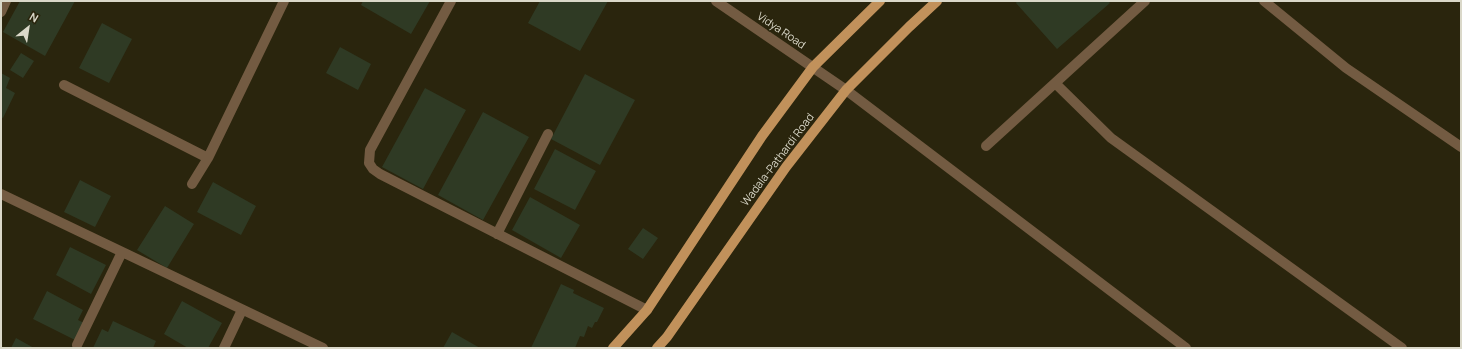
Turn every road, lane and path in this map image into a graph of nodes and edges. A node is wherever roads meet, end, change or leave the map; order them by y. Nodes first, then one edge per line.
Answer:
1 (6, 1) edge
2 (284, 1) edge
3 (451, 1) edge
4 (716, 1) edge
5 (880, 1) edge
6 (937, 1) edge
7 (1145, 1) edge
8 (1264, 1) edge
9 (1, 12) edge
10 (813, 67) junction
11 (1055, 83) junction
12 (64, 85) dead end
13 (846, 90) junction
14 (548, 134) dead end
15 (986, 146) dead end
16 (1461, 147) edge
17 (208, 158) junction
18 (192, 184) dead end
19 (1, 194) edge
20 (497, 234) junction
21 (122, 252) junction
22 (242, 310) junction
23 (647, 310) junction
24 (77, 345) dead end
25 (224, 348) edge
26 (323, 348) edge
27 (613, 348) edge
28 (657, 348) edge
29 (1186, 348) edge
30 (1402, 348) edge

1 - 9 street
2 - 17 street
3 - 20 street
4 - 10 street, Vidya Road
5 - 10 main road
6 - 13 main road, Wadala-Pathardi Road
7 - 11 street
8 - 16 street
10 - 13 street, Vidya Road
10 - 23 main road
11 - 15 street
11 - 30 street
12 - 17 street
13 - 28 main road, Wadala-Pathardi Road
13 - 29 street, Vidya Road
14 - 20 street
17 - 18 street
19 - 21 street
20 - 23 street
21 - 22 street
21 - 24 street
22 - 25 street
22 - 26 street
23 - 27 main road

